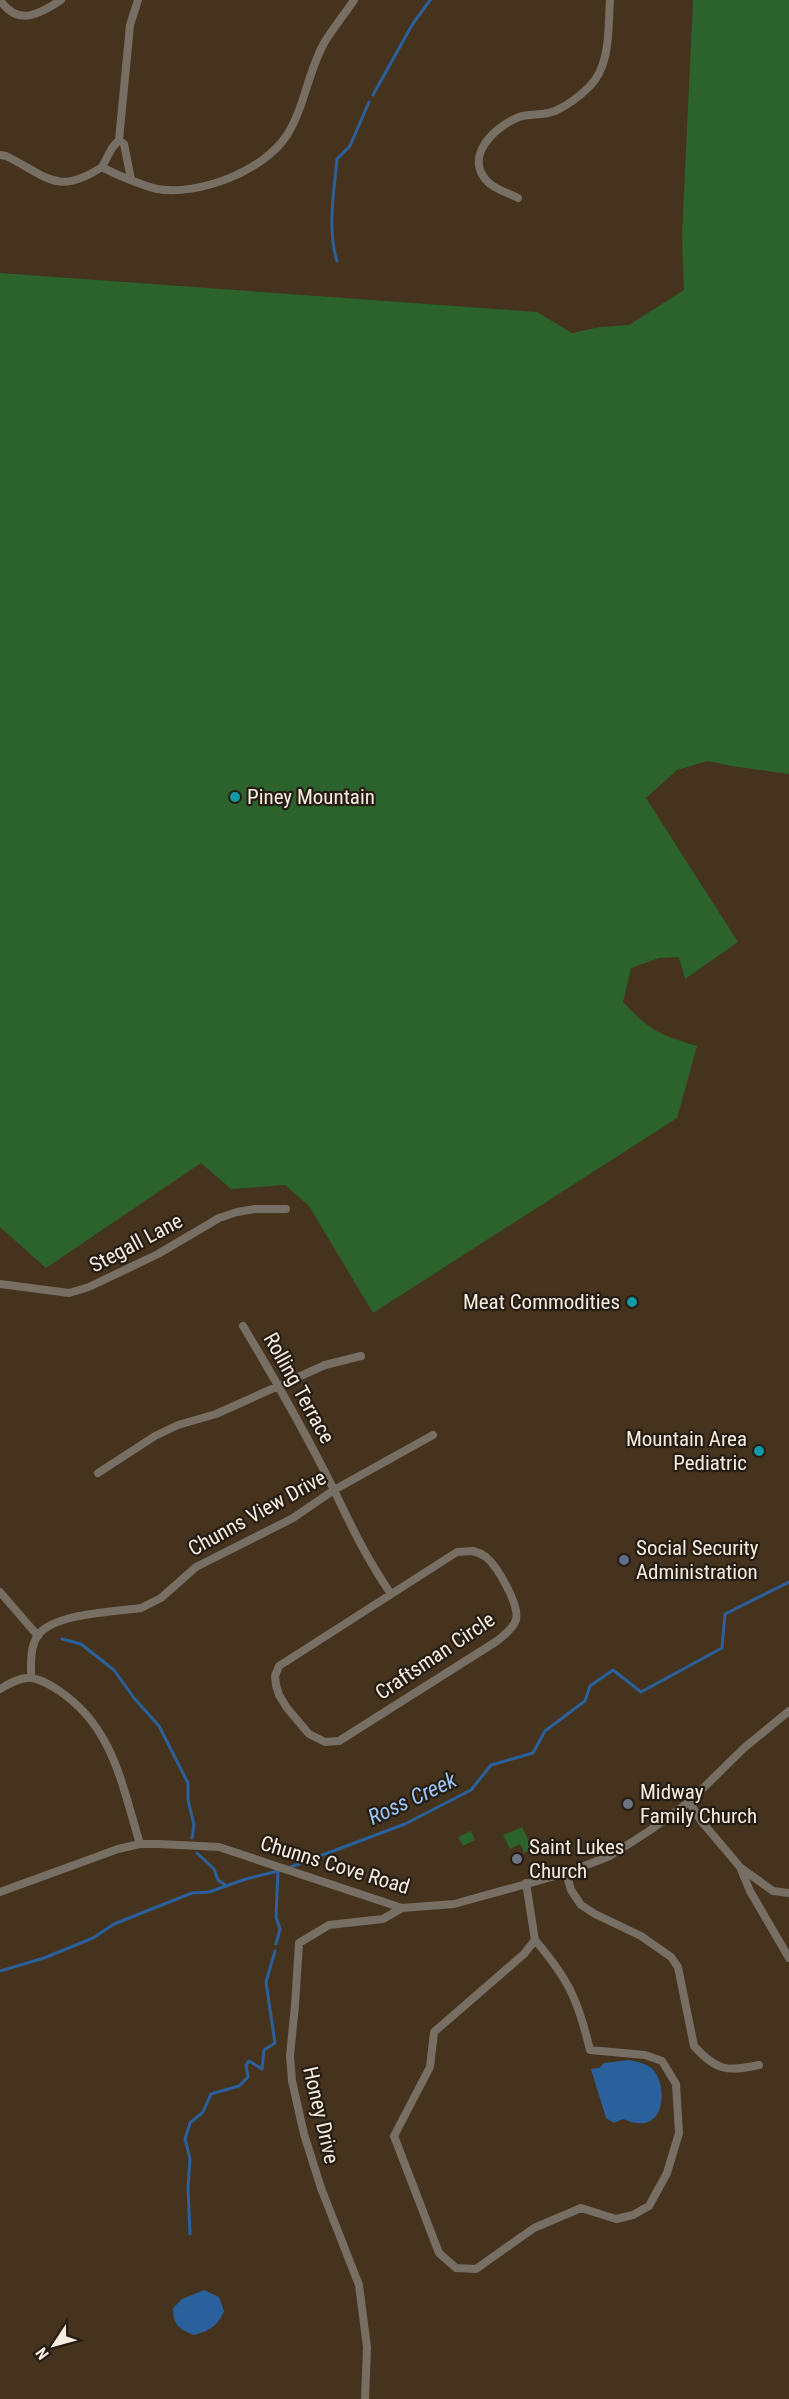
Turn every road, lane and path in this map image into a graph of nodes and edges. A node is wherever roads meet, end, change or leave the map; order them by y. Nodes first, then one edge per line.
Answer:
1 (0, 0) edge
2 (61, 0) edge
3 (138, 0) edge
4 (354, 0) edge
5 (610, 0) edge
6 (119, 140) junction
7 (0, 154) edge
8 (102, 167) junction
9 (131, 178) junction
10 (518, 198) dead end
11 (286, 1209) dead end
12 (0, 1284) edge
13 (243, 1326) dead end
14 (361, 1356) dead end
15 (279, 1385) junction
16 (433, 1435) dead end
17 (98, 1473) dead end
18 (334, 1490) junction
19 (0, 1592) edge
20 (391, 1594) junction
21 (38, 1636) junction
22 (31, 1676) junction
23 (0, 1689) edge
24 (789, 1711) edge
25 (689, 1802) junction
26 (140, 1844) junction
27 (740, 1867) junction
28 (566, 1873) junction
29 (526, 1883) junction
30 (0, 1892) edge
31 (789, 1893) edge
32 (402, 1908) junction
33 (535, 1940) junction
34 (789, 1958) edge
35 (759, 2066) dead end
36 (365, 2399) edge

1 - 2 street
3 - 6 street
4 - 9 street
5 - 10 street
6 - 8 street
6 - 9 street
7 - 8 street
8 - 9 street
11 - 12 street, Stegall Lane
13 - 15 street, Rolling Terrace
14 - 15 street
15 - 17 street
15 - 18 street, Rolling Terrace
16 - 18 street, Chunns View Drive
18 - 20 street, Rolling Terrace
18 - 21 street, Chunns View Drive
19 - 21 street
20 - 20 street, Craftsman Circle
21 - 22 street
22 - 23 street
22 - 26 street
24 - 25 street, Chunns Cove Road
25 - 27 street
25 - 28 street, Chunns Cove Road
26 - 30 street, Chunns Cove Road
26 - 32 street, Chunns Cove Road
27 - 31 street
27 - 34 street
28 - 29 street, Chunns Cove Road
28 - 35 street
29 - 32 street, Chunns Cove Road
29 - 33 street
32 - 36 street, Honey Drive
33 - 33 street

